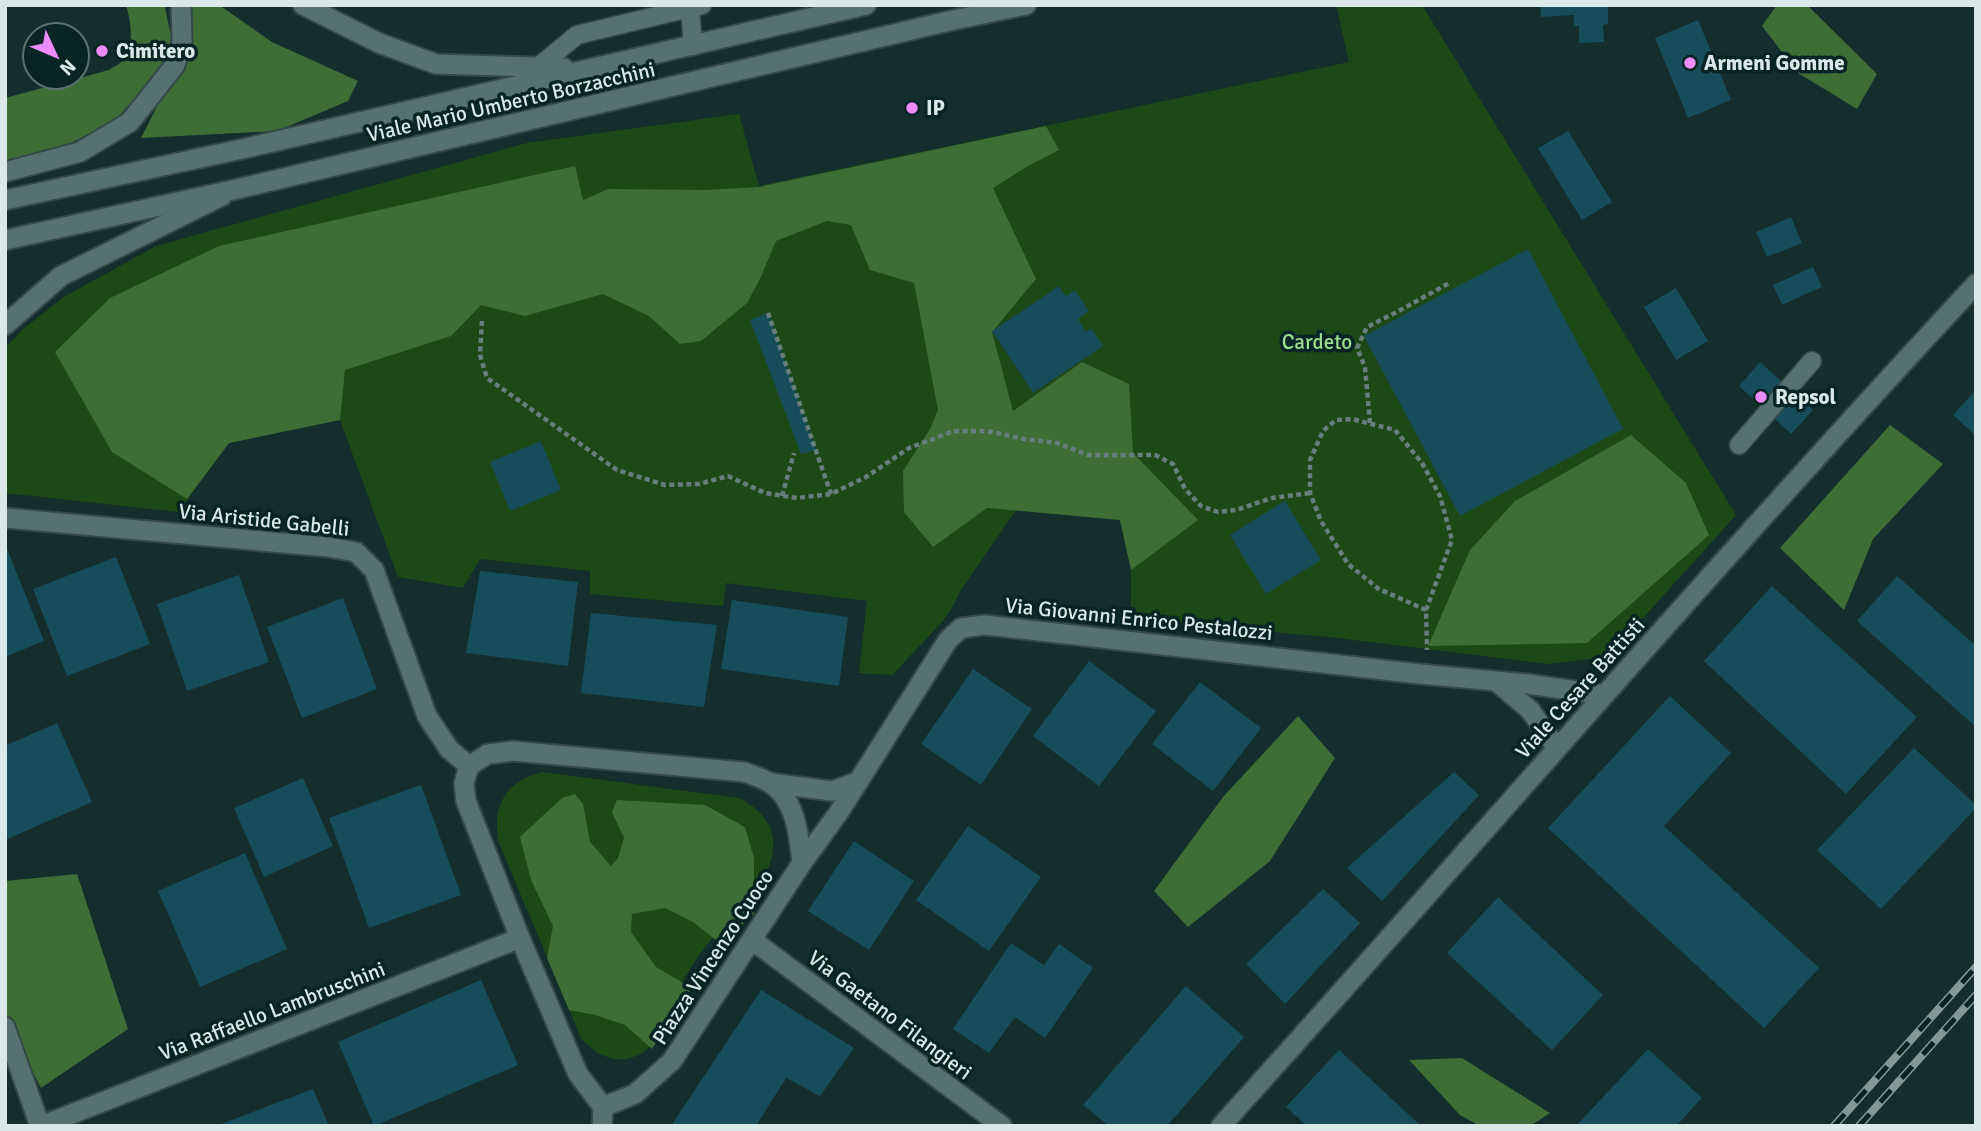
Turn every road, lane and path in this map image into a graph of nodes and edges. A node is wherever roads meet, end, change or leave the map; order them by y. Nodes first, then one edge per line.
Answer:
1 (181, 5) edge
2 (303, 5) edge
3 (866, 5) edge
4 (1026, 5) edge
5 (696, 7) edge
6 (693, 46) junction
7 (538, 67) junction
8 (593, 69) junction
9 (5, 172) edge
10 (237, 189) junction
11 (5, 200) edge
12 (5, 240) edge
13 (1451, 282) dead end
14 (1976, 284) edge
15 (768, 313) dead end
16 (482, 321) dead end
17 (5, 325) edge
18 (1812, 361) dead end
19 (1370, 423) junction
20 (1739, 445) dead end
21 (794, 453) dead end
22 (1310, 493) junction
23 (831, 494) junction
24 (782, 496) junction
25 (5, 518) edge
26 (1426, 610) junction
27 (1420, 674) junction
28 (1497, 682) junction
29 (1604, 695) junction
30 (1556, 748) junction
31 (469, 766) junction
32 (857, 782) junction
33 (770, 783) junction
34 (802, 863) junction
35 (520, 938) junction
36 (752, 940) junction
37 (5, 1027) edge
38 (602, 1116) edge
39 (41, 1126) edge
40 (1002, 1126) edge
41 (1222, 1126) edge

1 - 9 street
2 - 7 street
3 - 6 street, Viale Mario Umberto Borzacchini
4 - 10 street, Viale Mario Umberto Borzacchini
5 - 6 lane
5 - 7 lane
6 - 8 street, Viale Mario Umberto Borzacchini
7 - 8 street
8 - 11 street, Viale Mario Umberto Borzacchini
10 - 12 street, Viale Mario Umberto Borzacchini
10 - 17 street
13 - 19 path
14 - 29 street, Viale Cesare Battisti
15 - 23 path
16 - 24 path
18 - 20 lane
19 - 22 path
19 - 26 path
21 - 24 path
22 - 23 path
22 - 26 path
23 - 24 path
25 - 31 street, Via Aristide Gabelli
26 - 27 path
27 - 28 street, Via Giovanni Enrico Pestalozzi
27 - 32 street, Via Giovanni Enrico Pestalozzi
28 - 29 street, Via Giovanni Enrico Pestalozzi
28 - 30 street
29 - 30 street, Viale Cesare Battisti
30 - 41 street, Viale Cesare Battisti
31 - 33 street
31 - 35 street, Piazza Vincenzo Cuoco
32 - 33 street
32 - 34 street, Via Giovanni Enrico Pestalozzi
33 - 34 street, Piazza Vincenzo Cuoco
34 - 36 street, Piazza Vincenzo Cuoco
35 - 38 street, Piazza Vincenzo Cuoco
35 - 39 street, Via Raffaello Lambruschini
36 - 38 street, Piazza Vincenzo Cuoco
36 - 40 street, Via Gaetano Filangieri
37 - 39 street

